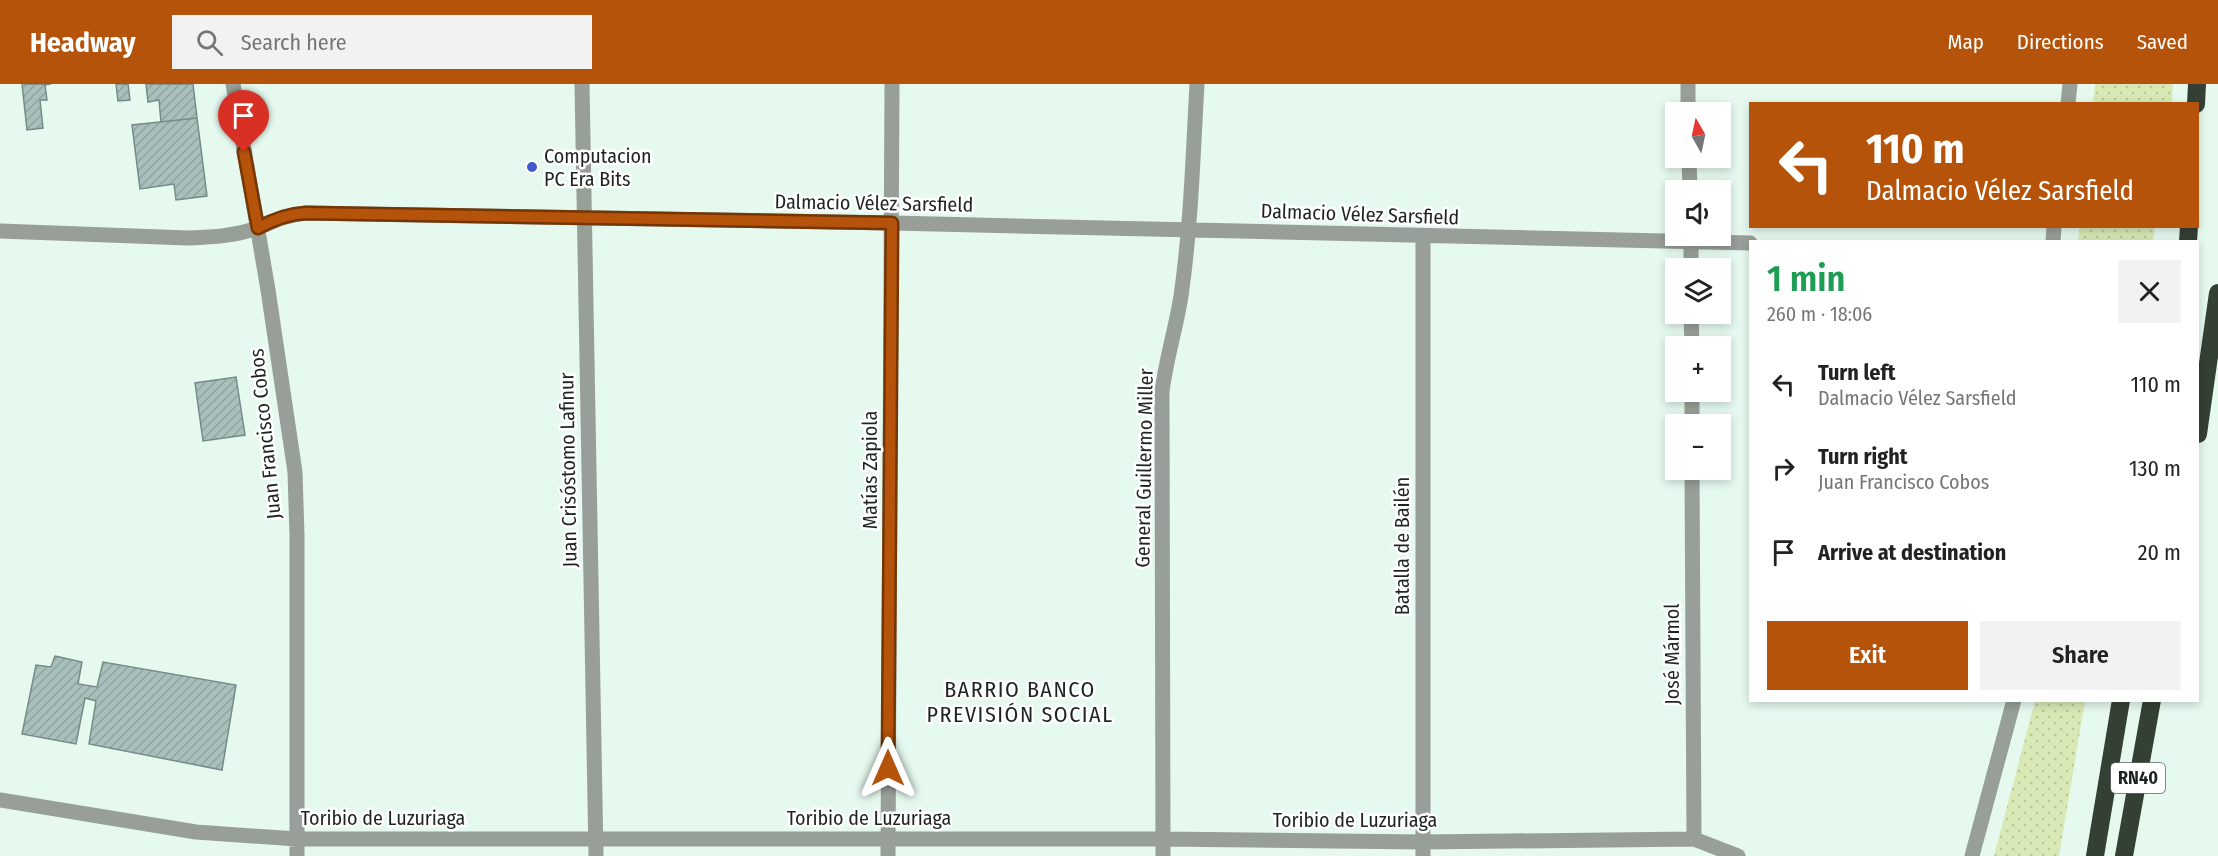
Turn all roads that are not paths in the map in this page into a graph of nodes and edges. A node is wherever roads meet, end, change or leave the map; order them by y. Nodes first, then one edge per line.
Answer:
1 (233, 84) edge
2 (582, 84) edge
3 (892, 84) edge
4 (1197, 84) edge
5 (1688, 84) edge
6 (2070, 84) edge
7 (2197, 84) edge
8 (1688, 102) edge
9 (2068, 102) edge
10 (2196, 102) edge
11 (584, 219) junction
12 (892, 223) junction
13 (258, 228) junction
14 (1188, 230) junction
15 (0, 231) edge
16 (1423, 237) junction
17 (1665, 239) edge
18 (1731, 242) edge
19 (1749, 243) edge
20 (2218, 293) edge
21 (2199, 427) edge
22 (1692, 480) edge
23 (2013, 702) edge
24 (2121, 702) edge
25 (2152, 702) edge
26 (0, 800) edge
27 (1694, 838) junction
28 (297, 839) junction
29 (596, 839) junction
30 (888, 839) junction
31 (1163, 839) junction
32 (1423, 849) edge
33 (297, 856) edge
34 (596, 856) edge
35 (888, 856) edge
36 (1163, 856) edge
37 (1738, 856) edge
38 (1971, 856) edge
39 (2094, 856) edge
40 (2124, 856) edge

1 - 13 street, Juan Francisco Cobos
2 - 11 street, Juan Crisóstomo Lafinur
3 - 12 street, Matías Zapiola
4 - 14 street, General Guillermo Miller
5 - 8 street
6 - 9 street
7 - 10 highway
11 - 12 street, Dalmacio Vélez Sarsfield
11 - 13 street, Dalmacio Vélez Sarsfield
11 - 29 street, Juan Crisóstomo Lafinur
12 - 14 street, Dalmacio Vélez Sarsfield
12 - 30 street, Matías Zapiola
13 - 15 street, Dalmacio Vélez Sarsfield
13 - 28 street, Juan Francisco Cobos
14 - 16 street, Dalmacio Vélez Sarsfield
14 - 31 street, General Guillermo Miller
16 - 17 street, Dalmacio Vélez Sarsfield
16 - 32 street, Batalla de Bailén
18 - 19 street, Dalmacio Vélez Sarsfield
20 - 21 highway
22 - 27 street, José Mármol
23 - 38 street
24 - 39 highway
25 - 40 highway, RN40
26 - 28 street, Toribio de Luzuriaga
27 - 32 street, Toribio de Luzuriaga
27 - 37 street, Toribio de Luzuriaga
28 - 29 street, Toribio de Luzuriaga
28 - 33 street, Juan Francisco Cobos
29 - 30 street, Toribio de Luzuriaga
29 - 34 street, Juan Crisóstomo Lafinur
30 - 31 street, Toribio de Luzuriaga
30 - 35 street, Matías Zapiola
31 - 32 street, Toribio de Luzuriaga
31 - 36 street, General Guillermo Miller

